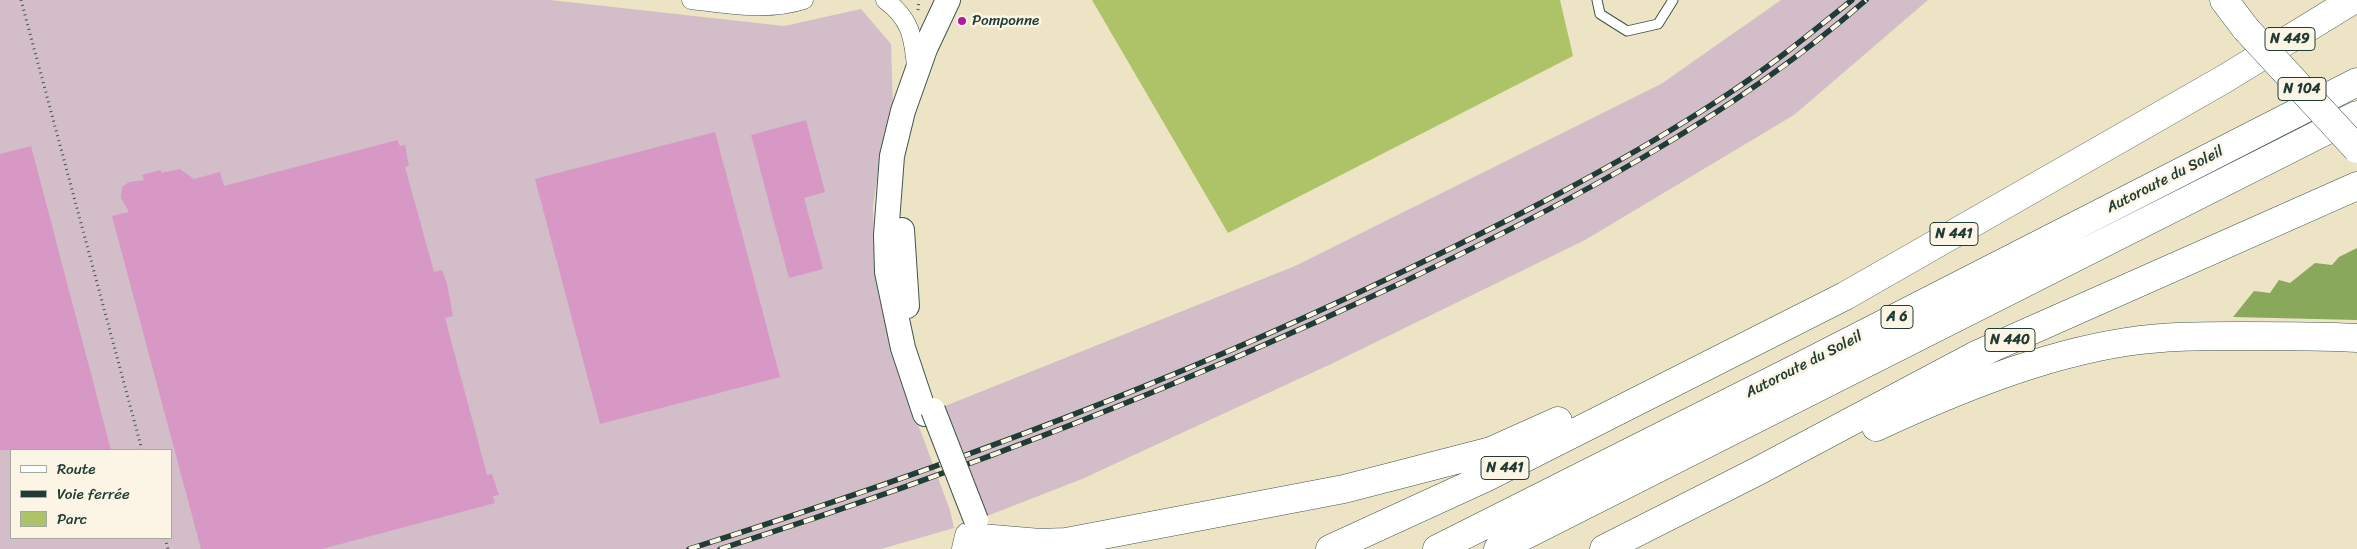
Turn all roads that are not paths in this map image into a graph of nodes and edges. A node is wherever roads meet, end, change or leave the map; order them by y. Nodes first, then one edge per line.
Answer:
1 (692, 0) edge
2 (804, 0) edge
3 (885, 0) edge
4 (948, 0) edge
5 (961, 0) edge
6 (1598, 0) edge
7 (1673, 0) edge
8 (2224, 0) edge
9 (2354, 0) edge
10 (2357, 21) edge
11 (916, 75) junction
12 (2226, 78) junction
13 (2357, 82) edge
14 (2357, 115) edge
15 (2357, 148) edge
16 (2357, 186) edge
17 (2357, 338) edge
18 (1676, 380) junction
19 (929, 412) junction
20 (1756, 472) junction
21 (974, 538) edge
22 (1330, 549) edge
23 (1436, 549) edge
24 (1498, 549) edge
25 (1604, 549) edge

1 - 2 street
3 - 11 street
4 - 11 main road
5 - 19 main road
6 - 7 lane
8 - 15 highway, N 104, bridge
9 - 12 highway, N 449
10 - 12 highway, N 441
11 - 19 main road
12 - 18 highway, N 441
13 - 23 highway, Autoroute du Soleil / A 6
14 - 24 highway, Autoroute du Soleil / A 6
16 - 20 highway, N 440
17 - 20 highway
18 - 21 highway
18 - 22 highway, N 441
19 - 21 main road, bridge
20 - 25 highway, N 440

